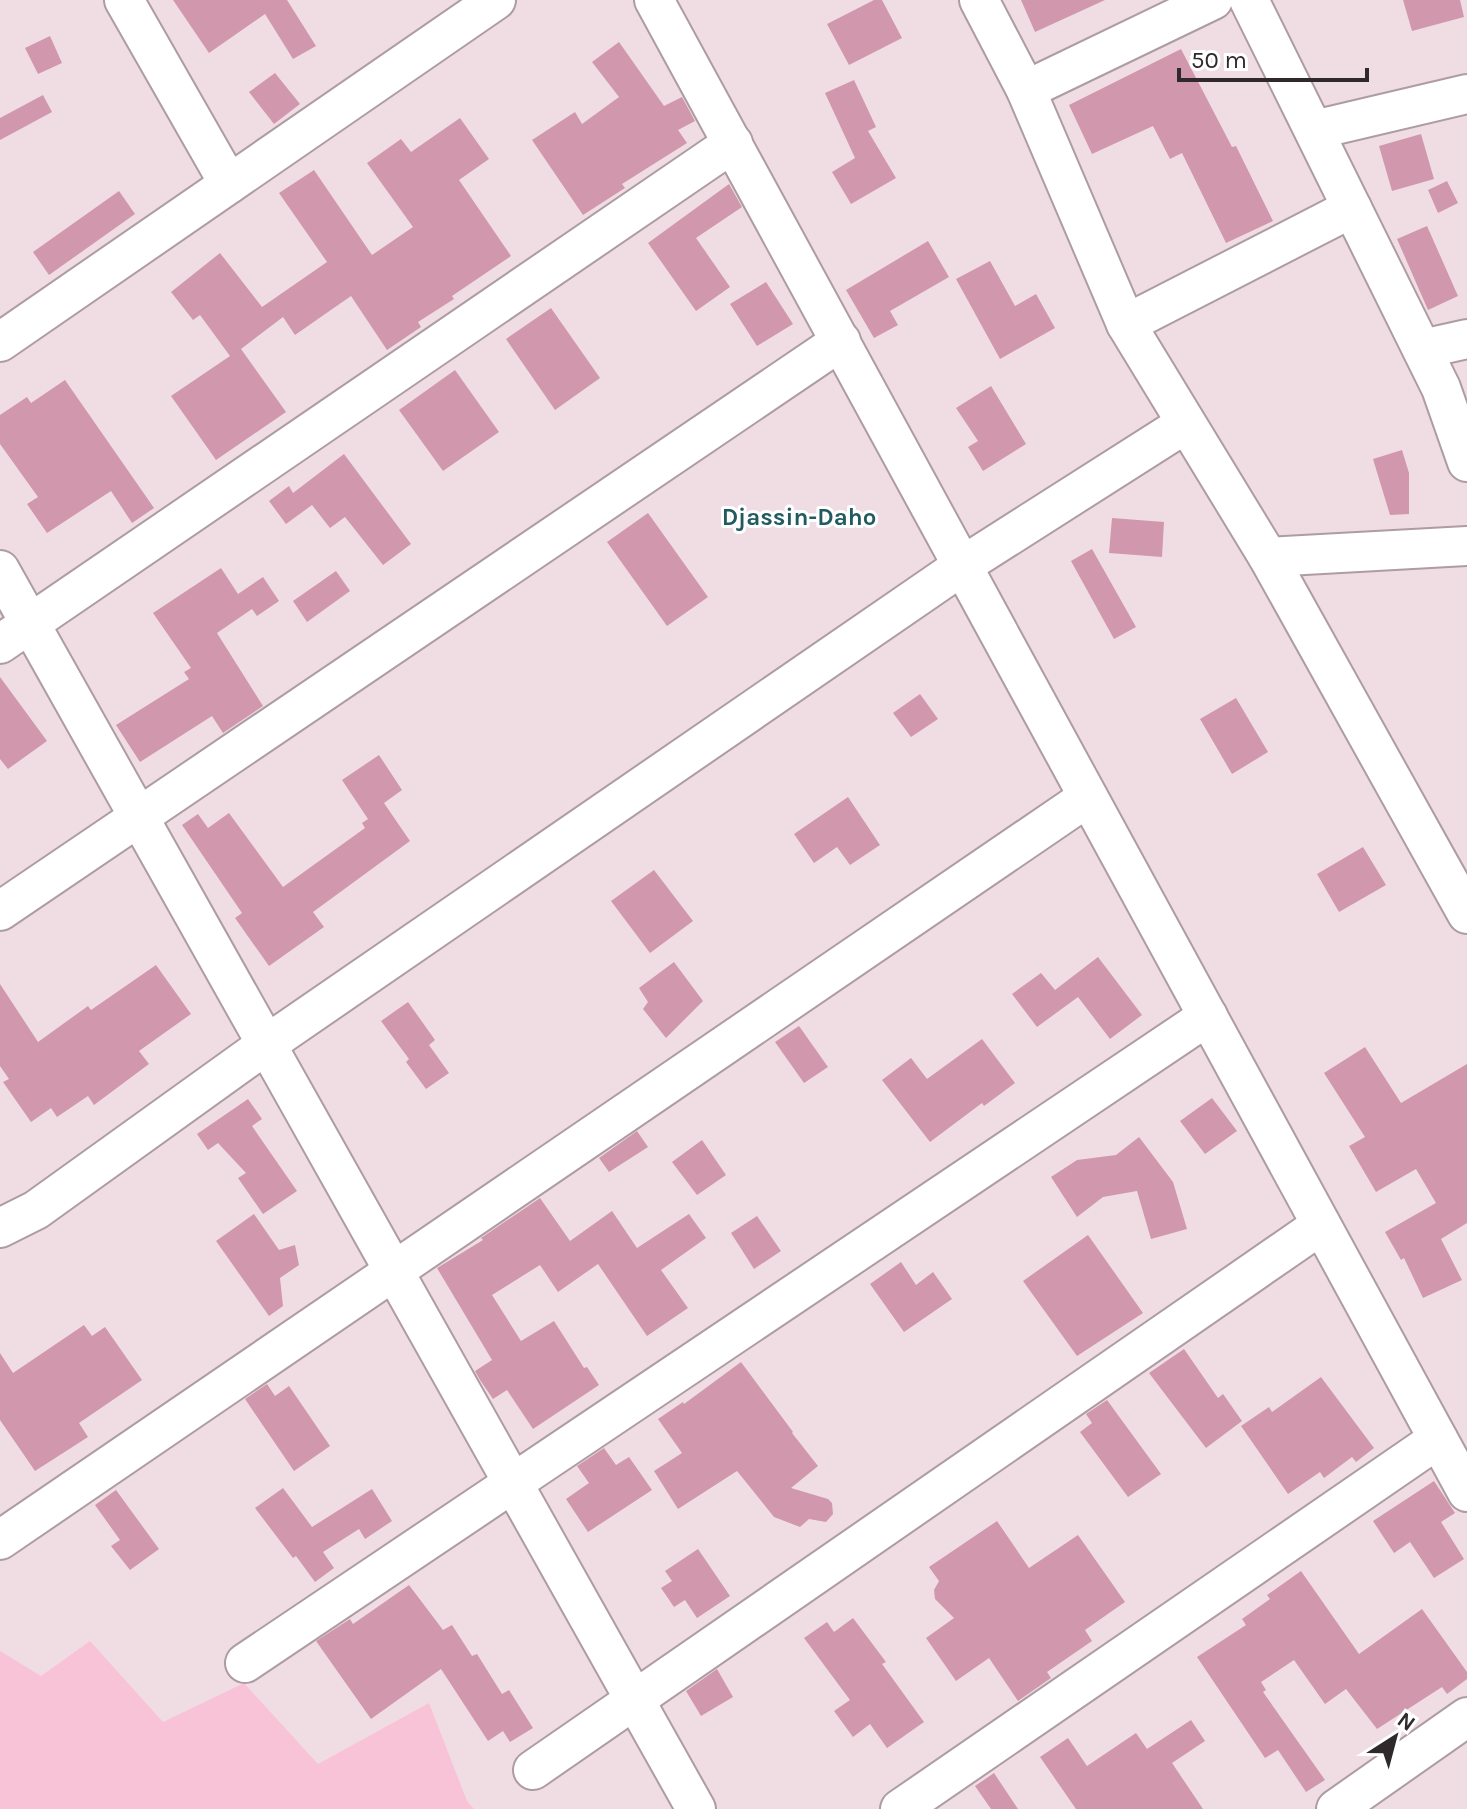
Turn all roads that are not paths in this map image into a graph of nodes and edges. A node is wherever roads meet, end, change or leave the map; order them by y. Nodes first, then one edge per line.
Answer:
1 (124, 0) edge
2 (496, 0) edge
3 (654, 0) edge
4 (979, 0) edge
5 (1213, 0) edge
6 (1249, 0) edge
7 (1026, 90) junction
8 (1467, 94) edge
9 (1314, 130) junction
10 (733, 143) junction
11 (229, 184) junction
12 (1352, 208) junction
13 (1126, 324) junction
14 (1467, 339) edge
15 (841, 341) junction
16 (0, 342) edge
17 (1422, 349) junction
18 (1185, 424) junction
19 (1467, 462) edge
20 (1467, 546) edge
21 (1268, 557) junction
22 (962, 566) junction
23 (0, 570) edge
24 (15, 633) edge
25 (1088, 797) junction
26 (139, 817) junction
27 (0, 911) edge
28 (1467, 914) edge
29 (1208, 1016) junction
30 (267, 1044) junction
31 (1321, 1225) junction
32 (0, 1228) edge
33 (395, 1271) junction
34 (1438, 1439) junction
35 (514, 1483) junction
36 (1467, 1492) edge
37 (0, 1540) edge
38 (245, 1663) dead end
39 (636, 1699) junction
40 (1467, 1717) edge
41 (533, 1770) dead end
42 (696, 1809) edge
43 (900, 1809) edge
44 (1336, 1809) edge

1 - 11 street
2 - 11 street
3 - 10 street
4 - 7 street
5 - 7 street
6 - 9 street
7 - 13 street
8 - 9 street
9 - 12 street
10 - 15 street
10 - 24 street
11 - 16 street
12 - 13 street
12 - 17 street
13 - 18 street
14 - 17 street
15 - 22 street
15 - 26 street
17 - 19 street
18 - 21 street
18 - 22 street
20 - 21 street
21 - 28 street
22 - 25 street
22 - 30 street
23 - 24 street
24 - 26 street
25 - 29 street
25 - 33 street
26 - 27 street
26 - 30 street
29 - 31 street
29 - 35 street
30 - 32 street
30 - 33 street
31 - 34 street
31 - 39 street
33 - 35 street
33 - 37 street
34 - 36 street
34 - 43 street
35 - 38 street
35 - 39 street
39 - 41 street
39 - 42 street
40 - 44 street

